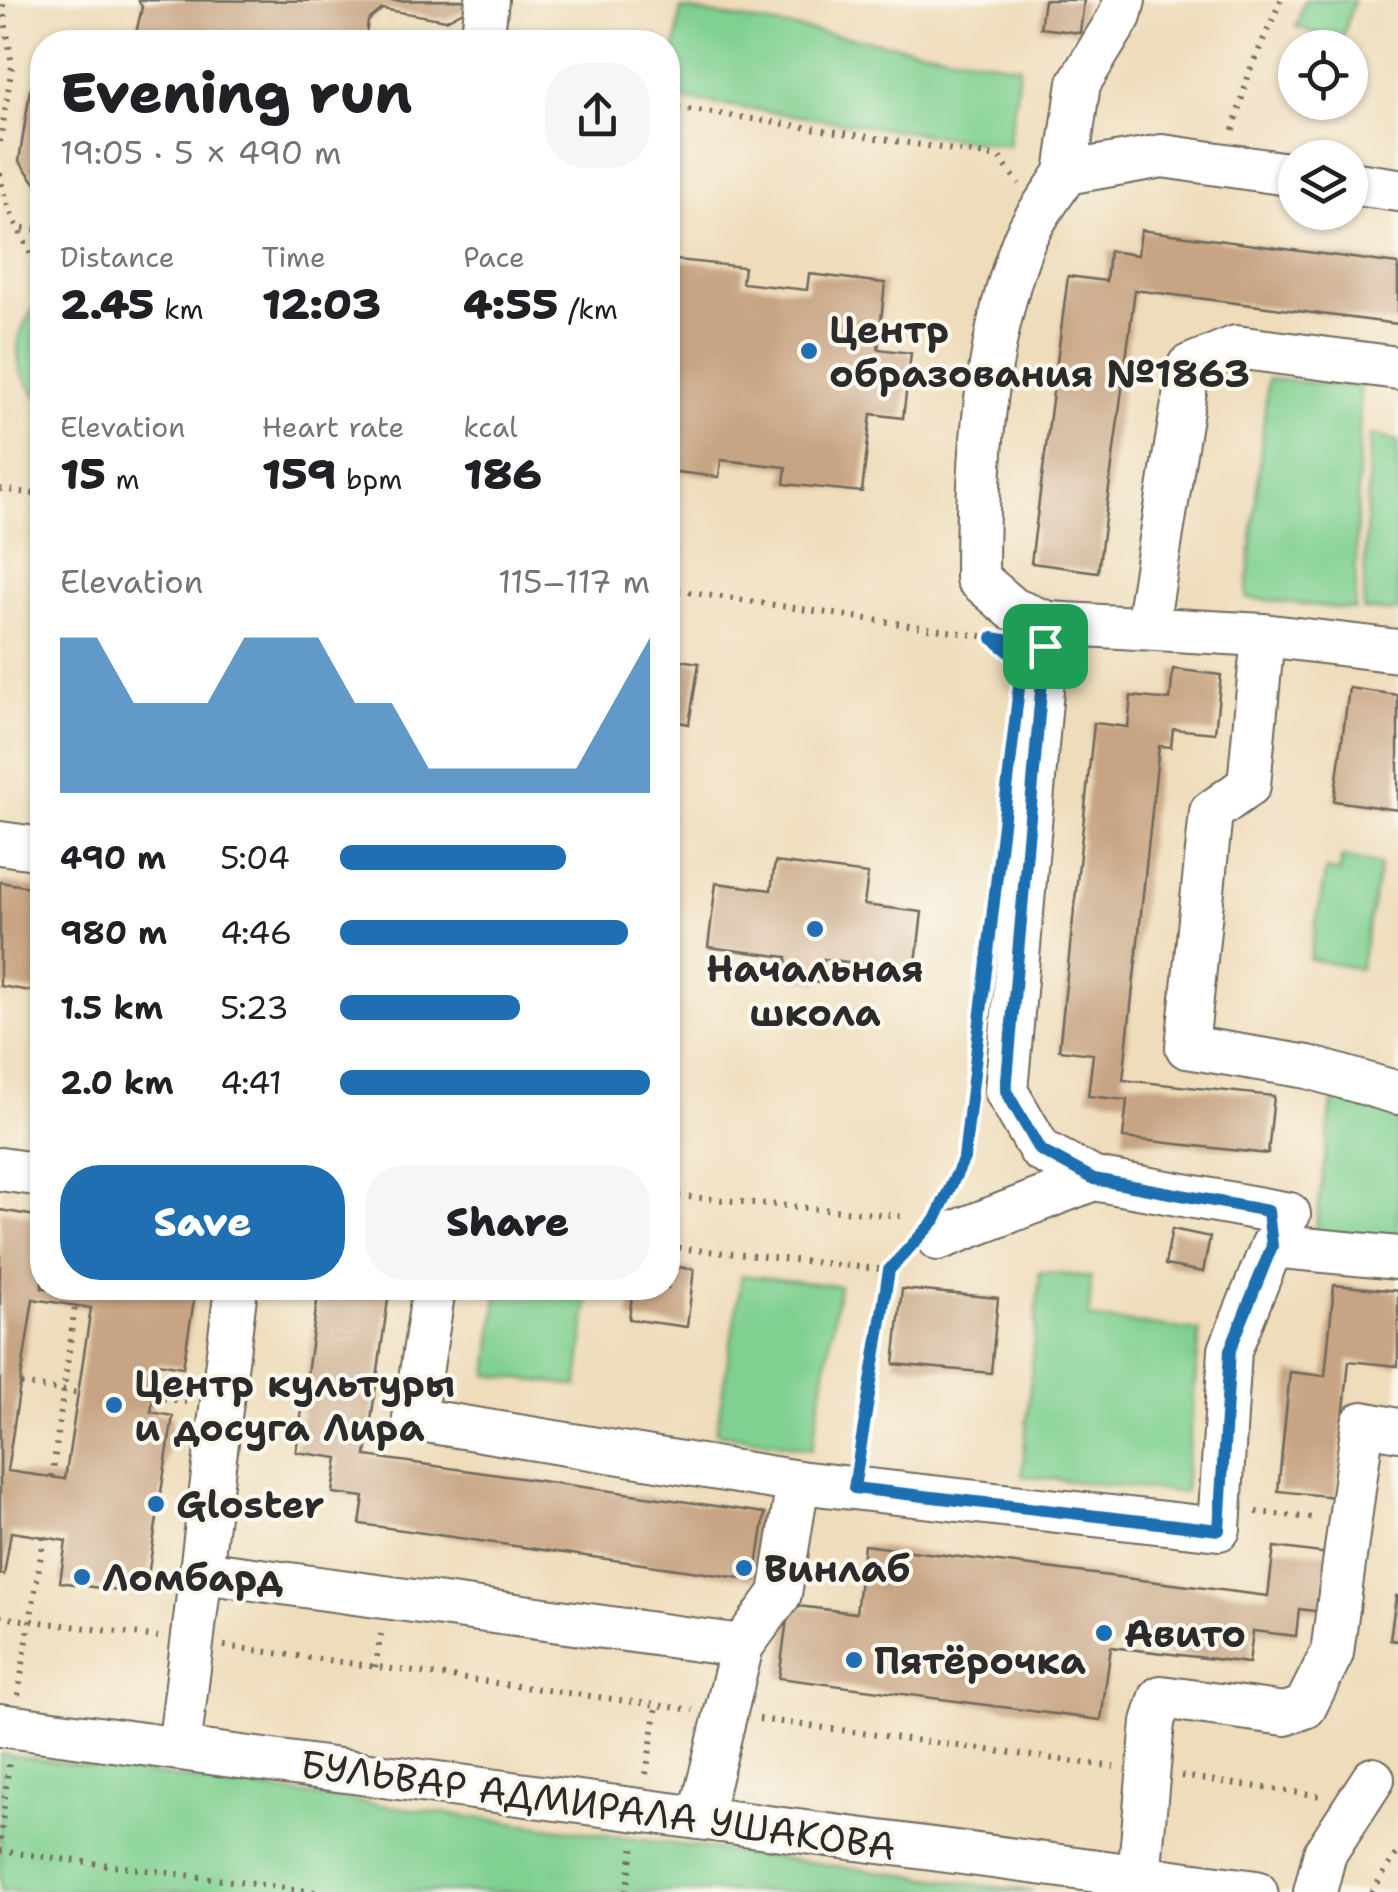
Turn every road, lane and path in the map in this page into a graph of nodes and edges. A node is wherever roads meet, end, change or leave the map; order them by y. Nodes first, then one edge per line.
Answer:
1 (2, 0) edge
2 (488, 0) edge
3 (1124, 0) edge
4 (1281, 0) edge
5 (484, 30) edge
6 (680, 108) edge
7 (0, 142) edge
8 (1224, 165) junction
9 (0, 173) edge
10 (1066, 173) junction
11 (1278, 173) edge
12 (1368, 186) edge
13 (1398, 190) edge
14 (1041, 213) junction
15 (22, 228) junction
16 (30, 229) edge
17 (30, 248) edge
18 (1398, 368) edge
19 (0, 489) edge
20 (30, 494) edge
21 (680, 590) edge
22 (1146, 626) junction
23 (1046, 635) junction
24 (1263, 635) junction
25 (1398, 651) edge
26 (0, 843) edge
27 (30, 847) edge
28 (973, 1082) dead end
29 (1398, 1093) edge
30 (0, 1168) edge
31 (30, 1173) edge
32 (1094, 1179) junction
33 (680, 1196) edge
34 (1277, 1223) junction
35 (937, 1229) junction
36 (680, 1248) edge
37 (1398, 1258) edge
38 (889, 1270) junction
39 (235, 1300) edge
40 (432, 1300) edge
41 (75, 1306) dead end
42 (20, 1384) dead end
43 (64, 1391) junction
44 (78, 1394) dead end
45 (1398, 1430) edge
46 (52, 1477) dead end
47 (798, 1482) junction
48 (854, 1488) junction
49 (1220, 1508) junction
50 (1349, 1522) junction
51 (44, 1537) dead end
52 (202, 1572) junction
53 (742, 1646) junction
54 (6, 1726) edge
55 (179, 1748) junction
56 (1373, 1780) dead end
57 (700, 1818) junction
58 (0, 1840) edge
59 (0, 1850) edge
60 (1398, 1851) edge
61 (1139, 1876) junction
62 (316, 1892) edge
63 (1256, 1892) edge
64 (1316, 1892) edge
65 (1372, 1892) edge

1 - 7 path
2 - 5 street
3 - 10 street
4 - 8 path
6 - 14 path
8 - 10 street
8 - 11 street
9 - 15 path
10 - 14 street
12 - 13 street
14 - 23 street
15 - 16 path
15 - 17 path
18 - 22 street
19 - 20 path
21 - 23 path
22 - 23 street
22 - 24 street
23 - 32 street
24 - 25 street
24 - 29 street
26 - 27 street
28 - 35 path
30 - 31 street
32 - 34 street
32 - 35 street
33 - 35 path
34 - 37 street
34 - 49 street
35 - 38 path
36 - 38 path
38 - 48 path
39 - 52 street
40 - 47 street
41 - 43 path
42 - 43 path
43 - 44 path
43 - 46 path
45 - 50 street
47 - 48 street
47 - 53 street
48 - 49 street
49 - 50 path
50 - 61 street
51 - 54 path
52 - 53 street
52 - 55 street
53 - 57 street
54 - 55 street, БУЛЬВАР АДМИРАЛА УШАКОВА
54 - 58 path
55 - 57 street, БУЛЬВАР АДМИРАЛА УШАКОВА
56 - 64 street
57 - 61 street, БУЛЬВАР АДМИРАЛА УШАКОВА
59 - 62 path
60 - 65 path
61 - 63 street, БУЛЬВАР АДМИРАЛА УШАКОВА

